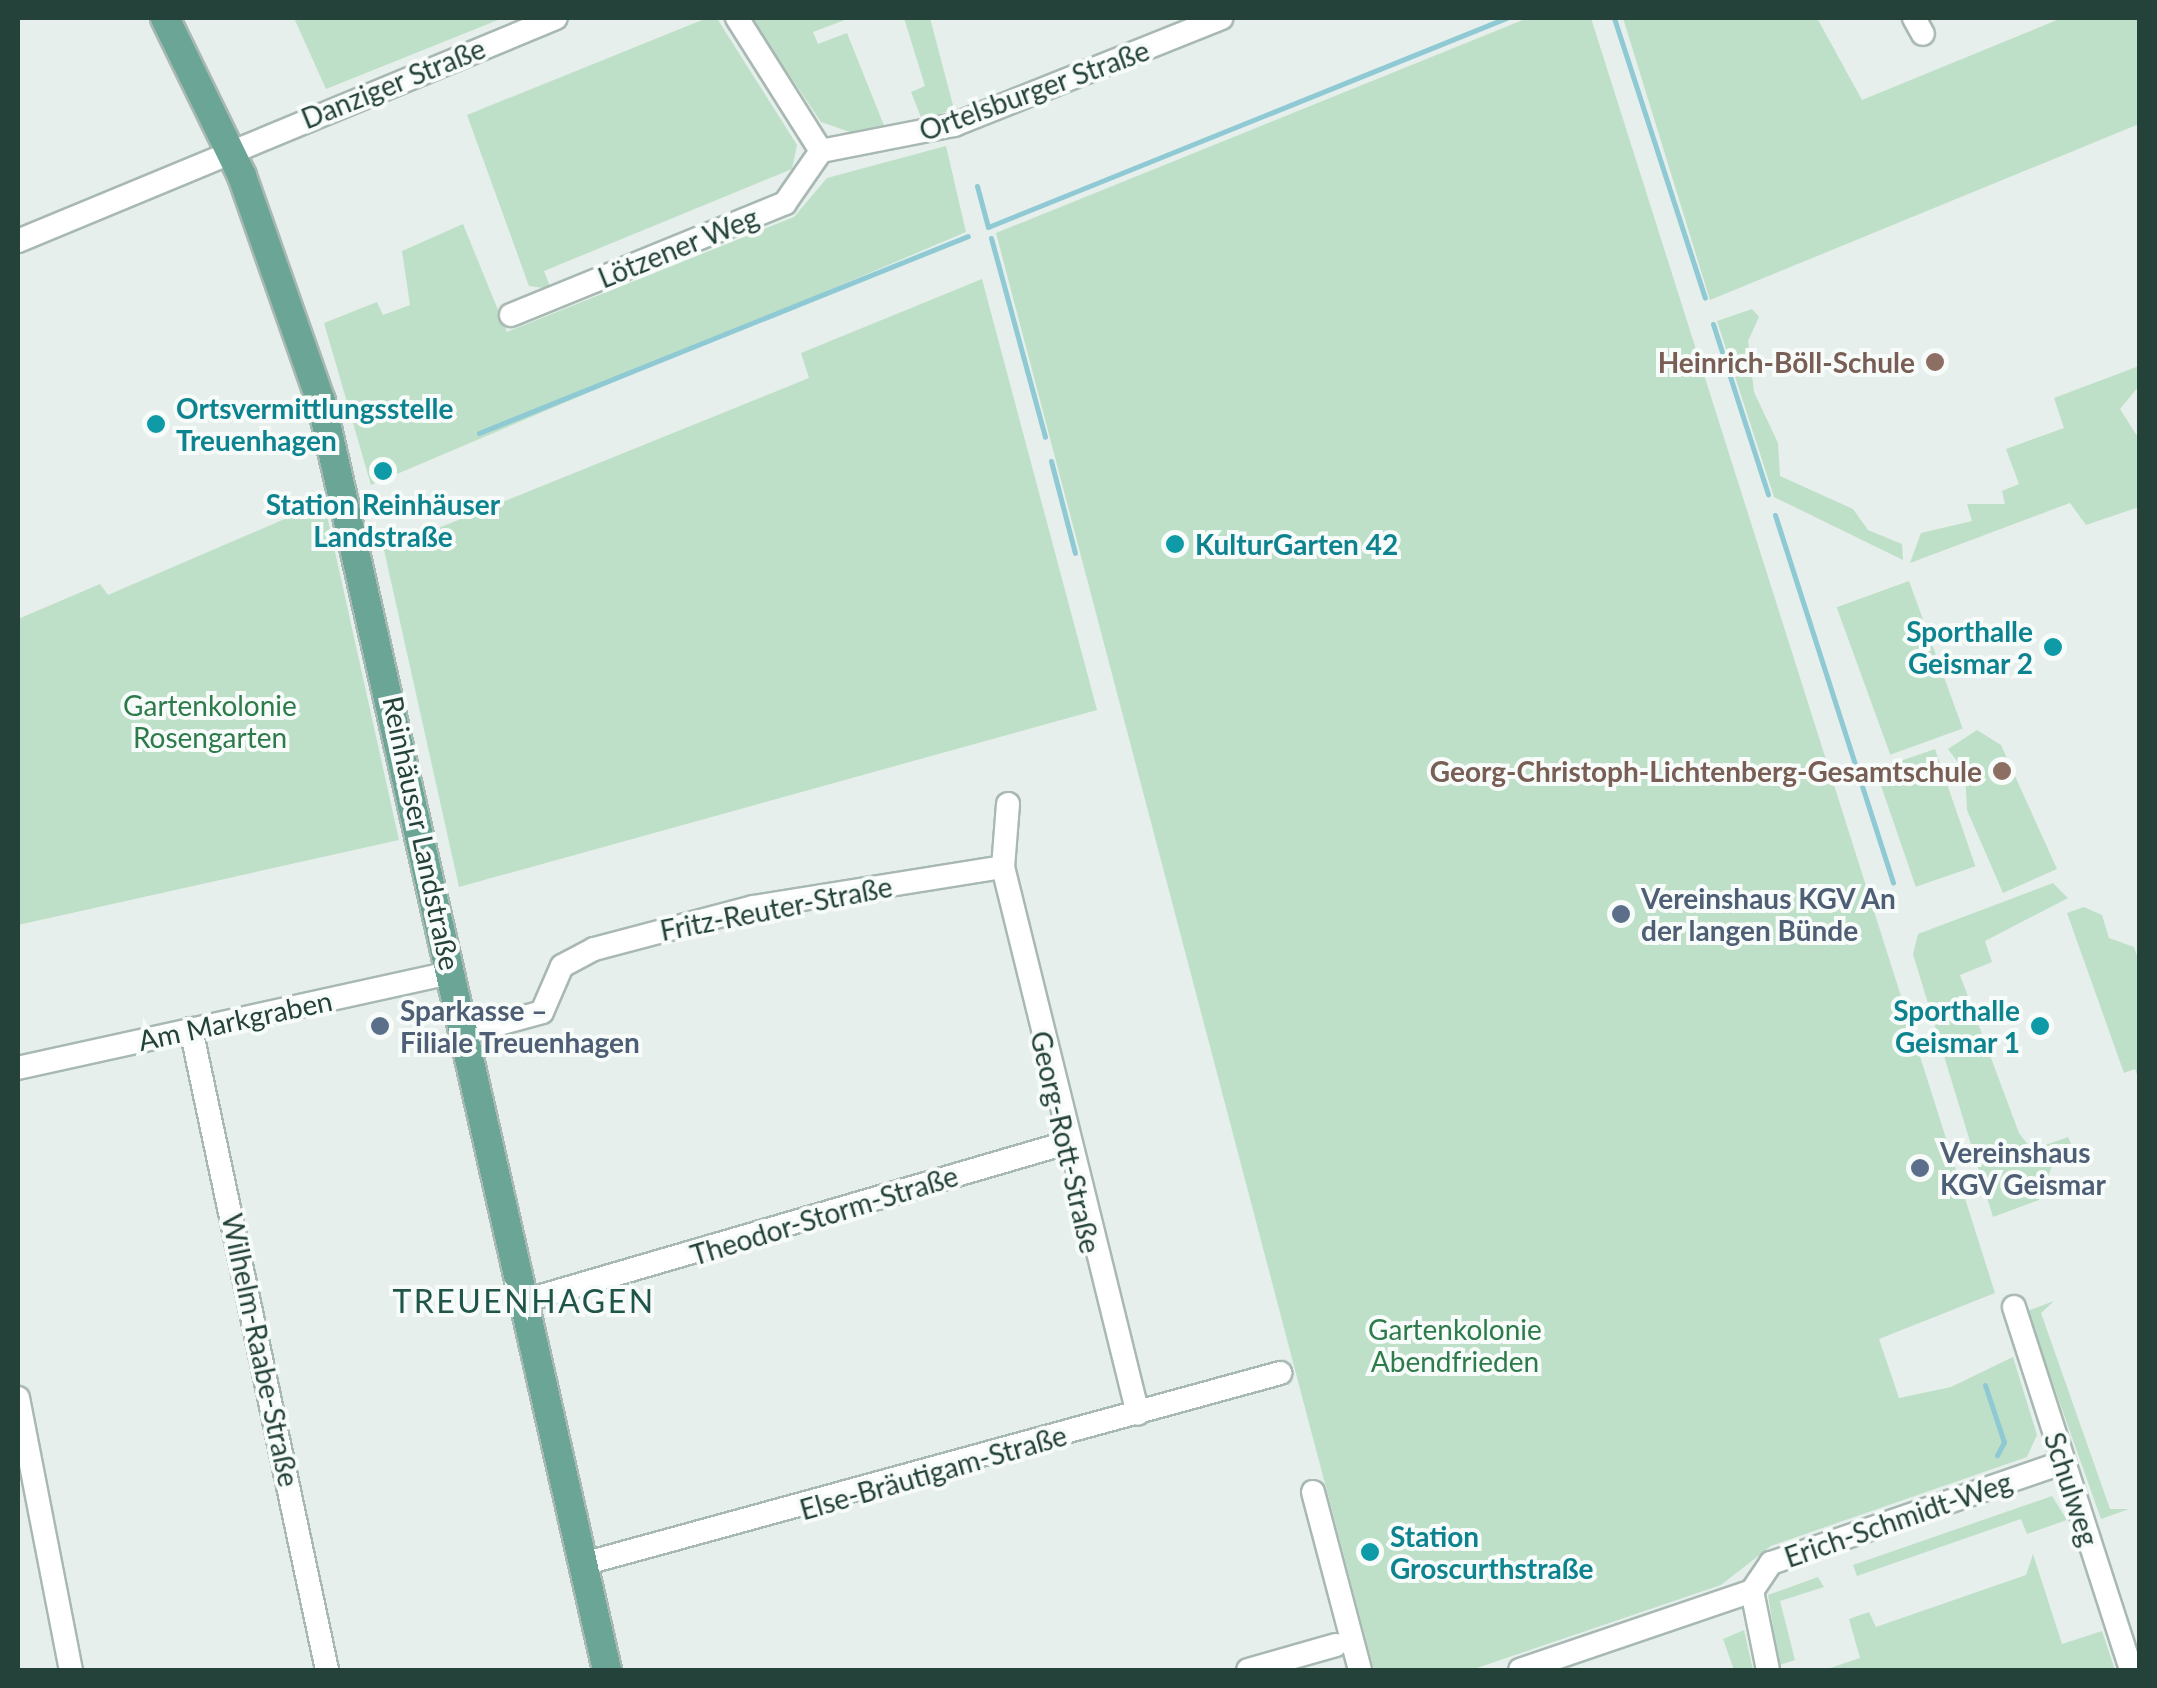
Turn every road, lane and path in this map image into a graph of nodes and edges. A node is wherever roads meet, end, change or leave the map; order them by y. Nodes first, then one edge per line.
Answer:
1 (165, 18) edge
2 (556, 18) edge
3 (737, 18) edge
4 (1221, 18) edge
5 (230, 148) junction
6 (821, 150) junction
7 (18, 240) edge
8 (511, 315) dead end
9 (1008, 804) dead end
10 (1003, 867) junction
11 (452, 972) junction
12 (192, 1030) junction
13 (466, 1033) junction
14 (18, 1068) edge
15 (1066, 1142) junction
16 (524, 1301) junction
17 (2014, 1307) dead end
18 (1280, 1373) dead end
19 (18, 1398) edge
20 (1138, 1414) junction
21 (2064, 1462) junction
22 (1313, 1492) dead end
23 (583, 1564) junction
24 (1752, 1591) junction
25 (1336, 1645) dead end
26 (71, 1670) edge
27 (327, 1670) edge
28 (606, 1670) edge
29 (1248, 1670) edge
30 (1360, 1670) edge
31 (1520, 1670) edge
32 (1768, 1670) edge
33 (2131, 1670) edge

1 - 5 main road, Reinhäuser Landstraße
2 - 5 street, Danziger Straße
3 - 6 street
4 - 6 street, Ortelsburger Straße
5 - 7 street, Danziger Straße
5 - 11 main road, Reinhäuser Landstraße
6 - 8 street, Lötzener Weg
9 - 10 street
10 - 13 street, Fritz-Reuter-Straße
10 - 15 street, Georg-Rott-Straße
11 - 12 street, Am Markgraben
11 - 13 main road, Reinhäuser Landstraße
12 - 14 street, Am Markgraben
12 - 27 street, Wilhelm-Raabe-Straße
13 - 16 main road, Reinhäuser Landstraße
15 - 16 street, Theodor-Storm-Straße
15 - 20 street, Georg-Rott-Straße
16 - 23 main road, Reinhäuser Landstraße
17 - 21 street, Schulweg
18 - 20 street, Else-Bräutigam-Straße
19 - 26 street
20 - 23 street, Else-Bräutigam-Straße
21 - 24 street, Erich-Schmidt-Weg
21 - 33 street, Schulweg
22 - 30 street
23 - 28 main road, Reinhäuser Landstraße
24 - 31 street, Erich-Schmidt-Weg
24 - 32 street
25 - 29 street

